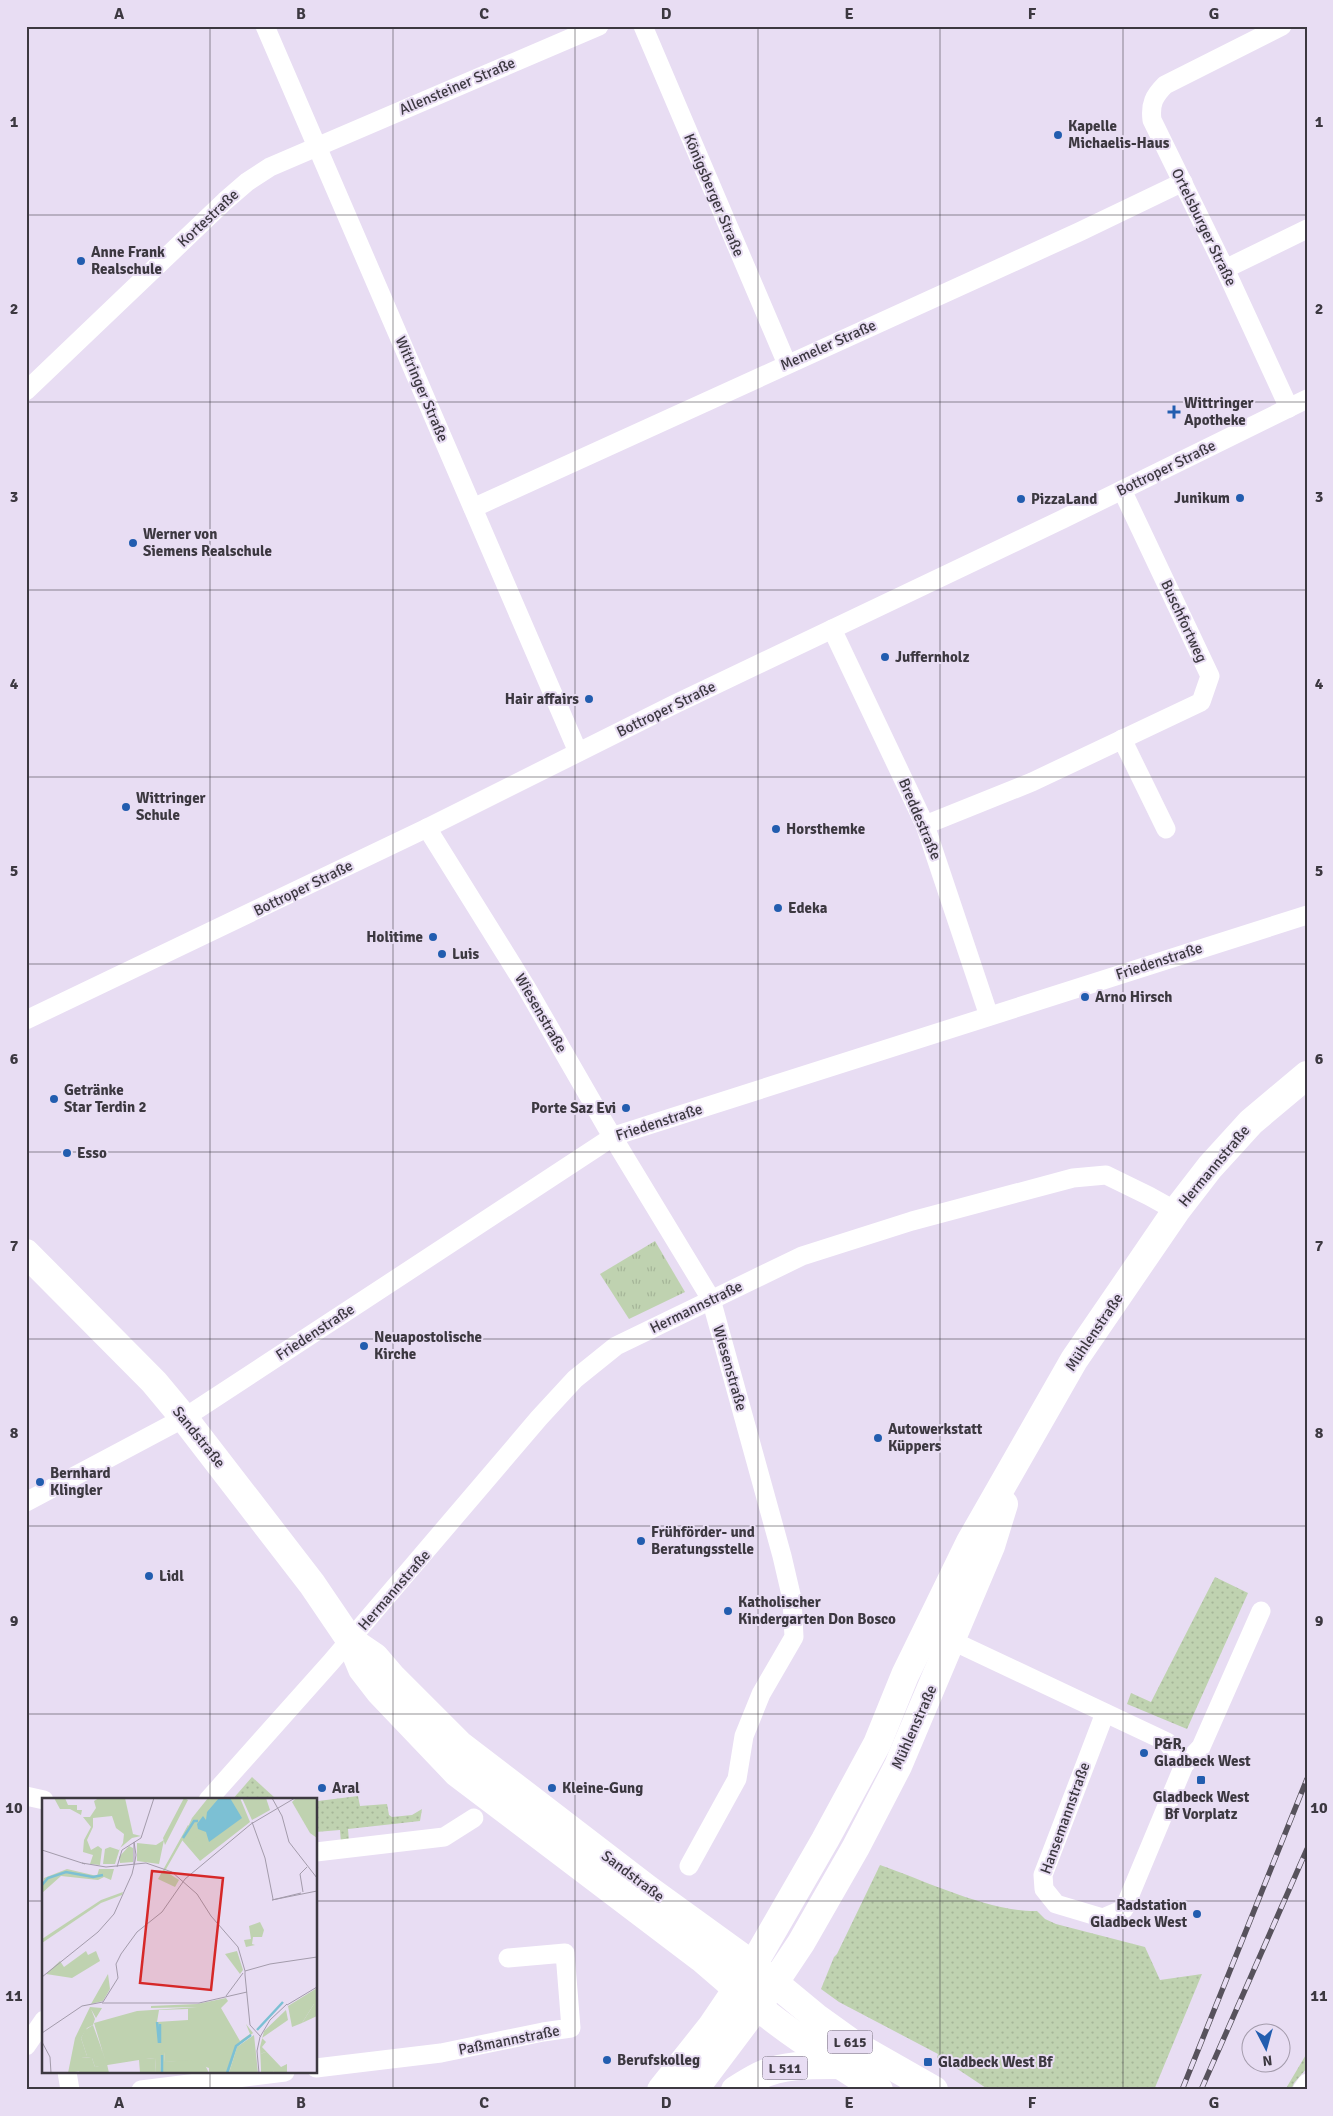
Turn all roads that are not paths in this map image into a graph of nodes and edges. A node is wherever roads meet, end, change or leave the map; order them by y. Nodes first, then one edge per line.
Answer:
1 (265, 26) edge
2 (599, 26) edge
3 (643, 26) edge
4 (1282, 26) edge
5 (316, 146) junction
6 (1183, 182) junction
7 (1307, 229) edge
8 (1225, 269) junction
9 (787, 364) junction
10 (26, 391) edge
11 (1307, 399) edge
12 (1289, 408) junction
13 (1122, 490) junction
14 (473, 508) junction
15 (832, 629) junction
16 (1122, 739) junction
17 (578, 752) junction
18 (925, 824) junction
19 (427, 828) junction
20 (1166, 829) dead end
21 (1307, 914) edge
22 (989, 1016) junction
23 (26, 1020) edge
24 (1307, 1075) edge
25 (614, 1136) junction
26 (1176, 1212) junction
27 (26, 1253) edge
28 (710, 1299) junction
29 (184, 1418) junction
30 (1020, 1457) junction
31 (26, 1502) edge
32 (1261, 1610) dead end
33 (926, 1629) junction
34 (350, 1640) junction
35 (952, 1640) junction
36 (1105, 1713) junction
37 (1184, 1765) junction
38 (26, 1796) edge
39 (210, 1798) edge
40 (42, 1800) edge
41 (474, 1818) dead end
42 (318, 1852) edge
43 (689, 1866) dead end
44 (508, 1958) dead end
45 (753, 1965) junction
46 (775, 1982) junction
47 (737, 1989) junction
48 (757, 2007) junction
49 (42, 2025) edge
50 (34, 2044) edge
51 (840, 2066) junction
52 (318, 2068) edge
53 (67, 2074) edge
54 (269, 2074) edge
55 (1307, 2083) edge
56 (70, 2090) edge
57 (140, 2090) edge
58 (661, 2090) edge
59 (694, 2090) edge
60 (735, 2090) edge
61 (879, 2090) edge
62 (934, 2090) edge
63 (1302, 2090) edge

1 - 5 street, Wittringer Straße
2 - 5 street, Allensteiner Straße
3 - 9 street, Königsberger Straße
4 - 6 street, Ortelsburger Straße
5 - 10 street, Kortestraße
5 - 14 street, Wittringer Straße
6 - 8 street, Ortelsburger Straße
6 - 9 street, Memeler Straße
7 - 8 street
8 - 12 street, Ortelsburger Straße
9 - 14 street, Memeler Straße
11 - 12 street, Bottroper Straße
12 - 13 street, Bottroper Straße
13 - 15 street, Bottroper Straße
13 - 16 street, Buschfortweg
14 - 17 street, Wittringer Straße
15 - 17 street, Bottroper Straße
15 - 18 street, Breddestraße
16 - 18 street, Buschfortweg
16 - 20 street
17 - 19 street, Bottroper Straße
18 - 22 street, Breddestraße
19 - 23 street, Bottroper Straße
19 - 25 street, Wiesenstraße
21 - 22 street, Friedenstraße
22 - 25 street, Friedenstraße
24 - 26 main road, Hermannstraße
25 - 28 street, Wiesenstraße
25 - 29 street, Friedenstraße
26 - 28 street, Hermannstraße
26 - 30 main road, Mühlenstraße
27 - 29 main road, Sandstraße / L 615
28 - 34 street, Hermannstraße
28 - 43 street, Wiesenstraße
29 - 31 street, Friedenstraße
29 - 34 main road, Sandstraße / L 615
30 - 33 main road, Mühlenstraße
30 - 35 main road, Mühlenstraße
32 - 37 street, Hansemannstraße
33 - 35 street
33 - 45 main road, Mühlenstraße
34 - 39 street, Hermannstraße
34 - 45 main road, Sandstraße / L 615
34 - 47 main road, Sandstraße / L 615
35 - 36 street
35 - 46 main road, Mühlenstraße
36 - 37 street
36 - 37 street, Hansemannstraße
38 - 40 street
41 - 42 street
44 - 52 street, Paßmannstraße
45 - 46 main road, Sandstraße / L 615
45 - 47 main road, Mühlenstraße
46 - 48 main road, Mühlenstraße
46 - 62 main road, Sandstraße / L 615
47 - 48 main road, Sandstraße / L 615
47 - 58 main road, Mühlenstraße
48 - 51 main road, Sandstraße / L 615
48 - 59 main road, Mühlenstraße
49 - 50 street
51 - 60 main road, L 511
51 - 61 main road, Sandstraße / L 615
53 - 56 street
54 - 57 street
55 - 63 street

